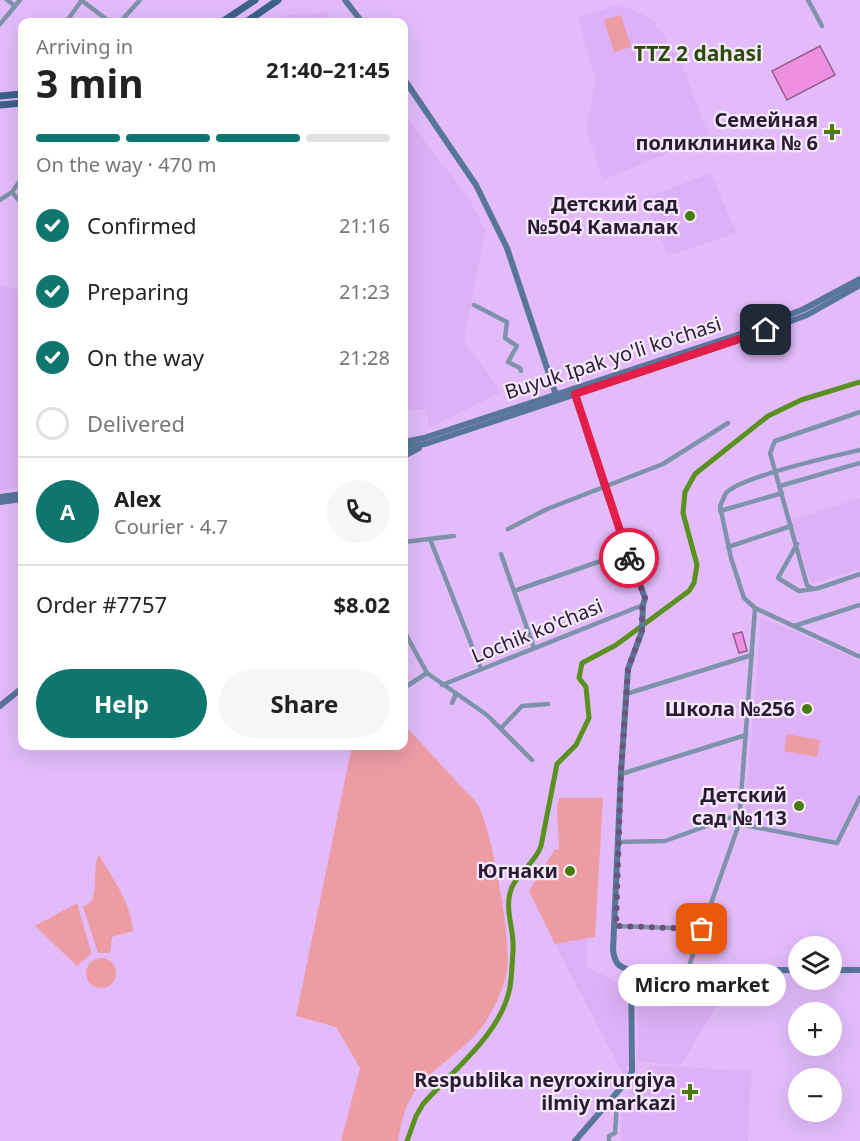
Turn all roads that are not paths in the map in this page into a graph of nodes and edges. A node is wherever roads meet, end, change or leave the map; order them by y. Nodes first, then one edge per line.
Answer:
1 (7, 0) edge
2 (20, 0) edge
3 (81, 0) edge
4 (140, 0) edge
5 (255, 0) edge
6 (278, 0) edge
7 (345, 0) edge
8 (808, 0) edge
9 (15, 6) junction
10 (69, 18) edge
11 (105, 18) edge
12 (124, 18) edge
13 (228, 18) edge
14 (252, 18) edge
15 (359, 18) edge
16 (0, 24) edge
17 (822, 26) dead end
18 (408, 85) edge
19 (18, 94) edge
20 (0, 96) edge
21 (18, 103) edge
22 (0, 105) edge
23 (18, 184) edge
24 (12, 192) junction
25 (18, 199) edge
26 (0, 200) edge
27 (860, 279) edge
28 (860, 285) edge
29 (474, 305) dead end
30 (521, 371) dead end
31 (574, 391) junction
32 (556, 397) junction
33 (860, 412) edge
34 (728, 423) dead end
35 (408, 441) edge
36 (425, 444) junction
37 (408, 447) edge
38 (860, 450) edge
39 (408, 454) edge
40 (860, 463) edge
41 (777, 471) junction
42 (604, 486) junction
43 (780, 486) junction
44 (782, 493) junction
45 (18, 495) edge
46 (0, 497) edge
47 (18, 500) edge
48 (0, 502) edge
49 (720, 511) junction
50 (792, 526) junction
51 (508, 529) dead end
52 (454, 536) dead end
53 (430, 539) junction
54 (408, 542) edge
55 (797, 544) junction
56 (728, 547) junction
57 (627, 552) junction
58 (501, 554) dead end
59 (860, 574) edge
60 (813, 589) junction
61 (514, 591) junction
62 (642, 605) junction
63 (860, 605) edge
64 (755, 608) junction
65 (795, 626) junction
66 (408, 638) edge
67 (534, 648) junction
68 (752, 655) junction
69 (860, 657) edge
70 (481, 669) junction
71 (427, 673) junction
72 (408, 685) edge
73 (442, 685) junction
74 (18, 691) edge
75 (456, 694) junction
76 (626, 694) junction
77 (452, 703) dead end
78 (548, 704) dead end
79 (0, 706) edge
80 (501, 728) junction
81 (746, 735) junction
82 (532, 760) dead end
83 (621, 774) junction
84 (860, 797) edge
85 (740, 814) junction
86 (739, 824) junction
87 (618, 842) junction
88 (616, 926) junction
89 (702, 929) junction
90 (691, 970) junction
91 (788, 970) edge
92 (842, 970) edge
93 (860, 970) edge
94 (631, 971) junction
95 (613, 1097) junction
96 (575, 1141) edge
97 (609, 1141) edge

1 - 9 street
2 - 9 street
3 - 10 street
3 - 11 street
4 - 12 street
5 - 13 main road
6 - 14 main road
7 - 15 street
8 - 17 street
9 - 16 street
18 - 32 street
19 - 20 main road
21 - 22 main road
23 - 24 street
24 - 25 street
24 - 26 street
27 - 31 street, Buyuk Ipak yo'li ko'chasi
28 - 31 street, Buyuk Ipak yo'li ko'chasi
29 - 30 street
31 - 32 street, Buyuk Ipak yo'li ko'chasi
31 - 42 street
32 - 35 street, Buyuk Ipak yo'li ko'chasi
32 - 36 street, Buyuk Ipak yo'li ko'chasi
33 - 41 street
34 - 42 street
36 - 37 street, Buyuk Ipak yo'li ko'chasi
36 - 39 street
38 - 41 street
40 - 43 street
41 - 43 street
41 - 49 street
42 - 51 street
42 - 57 street
43 - 44 street
44 - 49 street
44 - 50 street
45 - 46 street
47 - 48 street
49 - 56 street
50 - 55 street
50 - 56 street
52 - 53 street
53 - 54 street
53 - 70 street
55 - 60 street
55 - 60 street
56 - 64 street
57 - 61 street
57 - 62 street
58 - 61 street
59 - 60 street
61 - 67 street
62 - 67 street, Lochik ko'chasi
62 - 76 street
63 - 65 street
64 - 65 street
64 - 68 street
65 - 69 street
66 - 71 street
67 - 70 street, Lochik ko'chasi
68 - 76 street
68 - 81 street
70 - 73 street, Lochik ko'chasi
71 - 72 street
71 - 73 street
73 - 75 street
74 - 79 street
75 - 77 street
75 - 80 street
76 - 83 street
78 - 80 street
80 - 82 street
81 - 83 street
81 - 85 street
83 - 87 street
84 - 86 street
85 - 86 street
85 - 87 street
86 - 89 street
87 - 88 street
88 - 89 street
88 - 94 street
89 - 90 street
90 - 91 street
90 - 94 street
92 - 93 street
94 - 95 street
95 - 96 street
95 - 97 street

